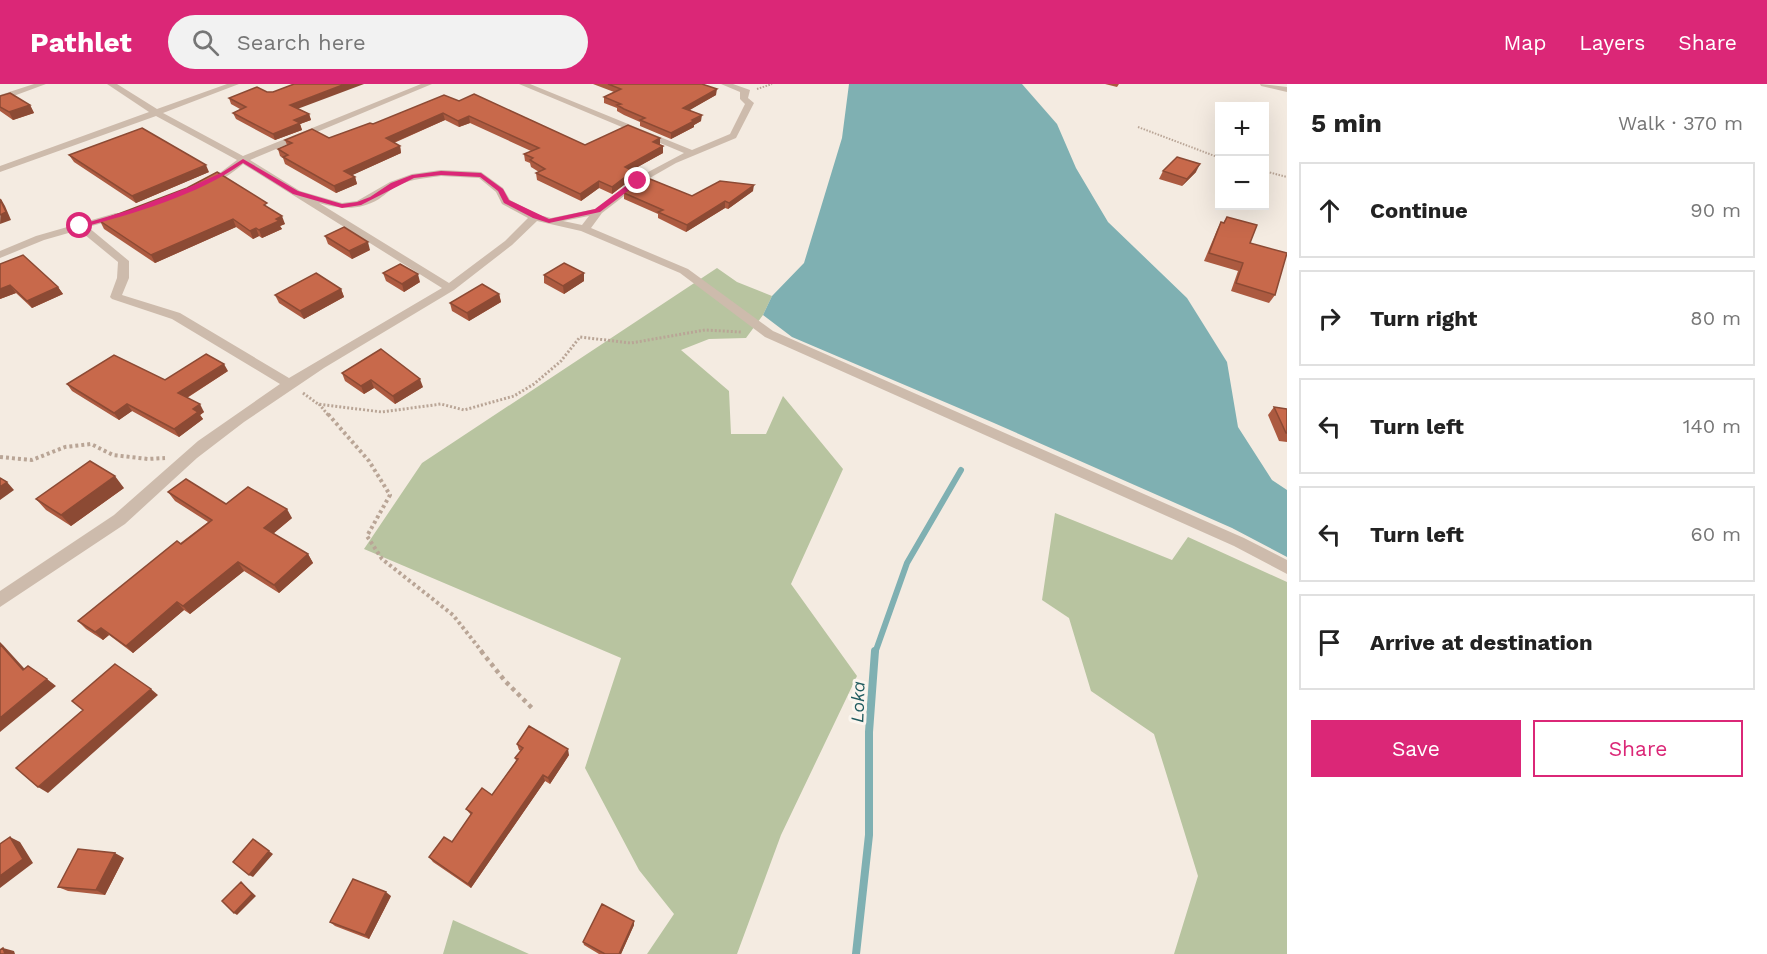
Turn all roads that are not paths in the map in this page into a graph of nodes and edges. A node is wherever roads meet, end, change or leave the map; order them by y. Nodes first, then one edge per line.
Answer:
1 (42, 84) edge
2 (111, 84) edge
3 (235, 84) edge
4 (428, 84) edge
5 (523, 84) edge
6 (725, 84) edge
7 (1264, 84) edge
8 (1287, 90) edge
9 (0, 98) edge
10 (157, 113) junction
11 (692, 153) junction
12 (243, 160) junction
13 (0, 169) edge
14 (195, 187) edge
15 (296, 193) junction
16 (598, 211) junction
17 (133, 212) edge
18 (535, 217) junction
19 (549, 221) junction
20 (80, 226) junction
21 (585, 230) junction
22 (0, 255) edge
23 (450, 288) junction
24 (289, 384) junction
25 (1287, 568) edge
26 (0, 600) edge

1 - 9 street
2 - 10 street
3 - 10 street
4 - 12 street
5 - 11 street
6 - 11 street
7 - 8 street
10 - 12 street
10 - 13 street
11 - 16 street
12 - 14 street
12 - 15 street
15 - 18 street
15 - 23 street
16 - 19 street
16 - 21 street
17 - 20 street
18 - 19 street
18 - 23 street
19 - 21 street
20 - 22 street
20 - 24 street
21 - 25 street
23 - 24 street
24 - 26 street

